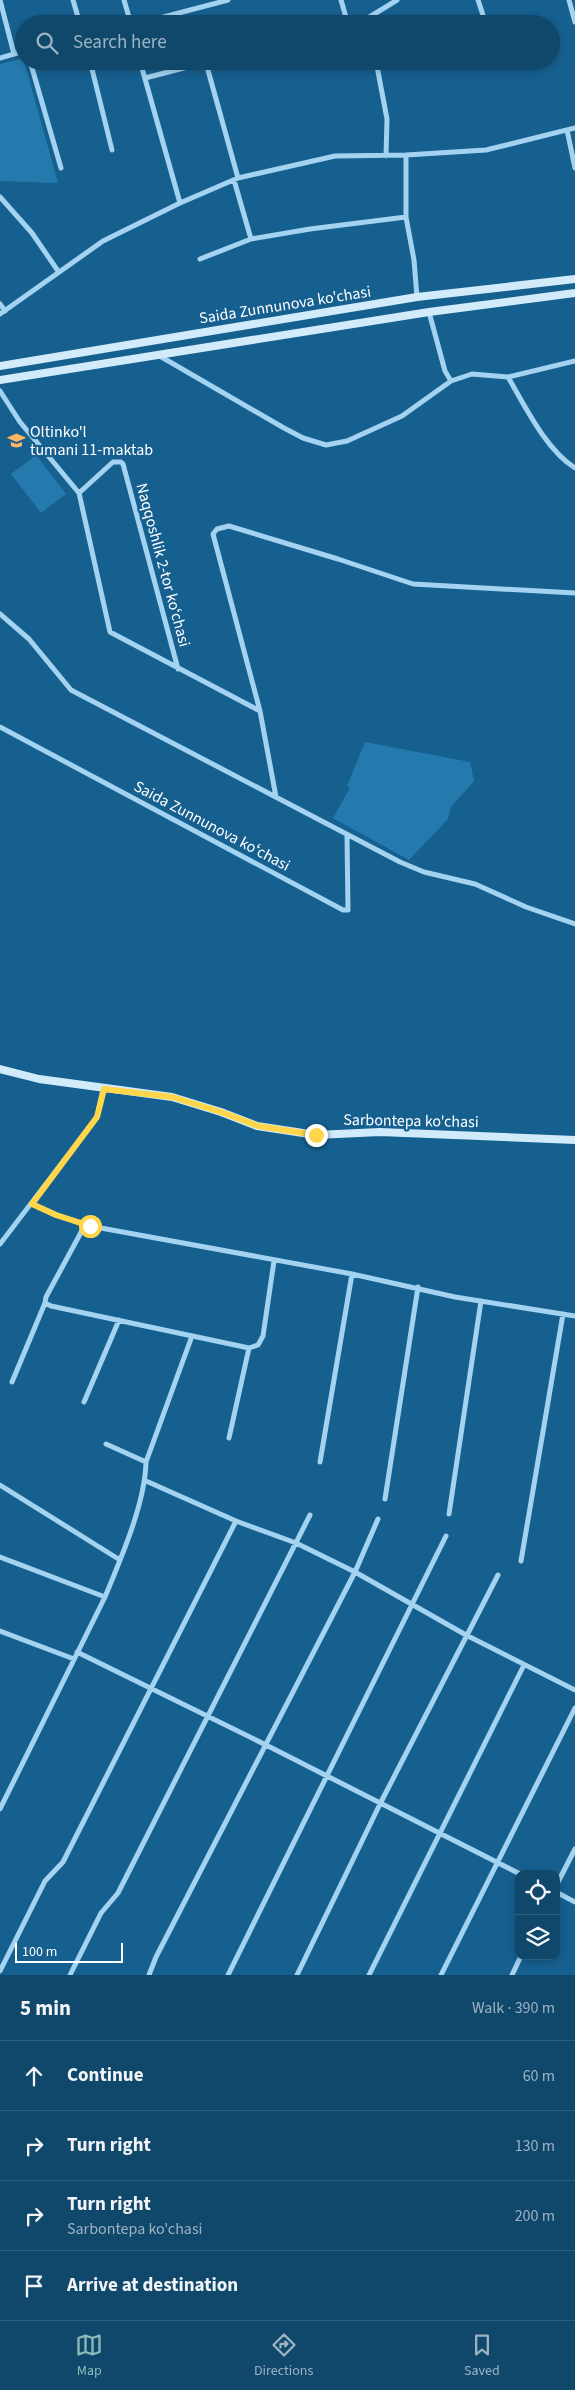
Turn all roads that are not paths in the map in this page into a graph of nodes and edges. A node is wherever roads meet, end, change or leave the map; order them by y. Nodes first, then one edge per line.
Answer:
1 (0, 0) edge
2 (73, 0) edge
3 (124, 0) edge
4 (228, 0) edge
5 (341, 0) edge
6 (397, 0) edge
7 (478, 0) edge
8 (569, 0) edge
9 (77, 15) edge
10 (128, 15) edge
11 (171, 15) edge
12 (345, 15) edge
13 (373, 15) edge
14 (483, 15) edge
15 (575, 22) edge
16 (14, 54) joint
17 (0, 58) edge
18 (33, 70) edge
19 (92, 70) edge
20 (143, 70) edge
21 (177, 70) edge
22 (211, 70) edge
23 (378, 70) edge
24 (145, 78) junction
25 (575, 128) edge
26 (567, 130) junction
27 (112, 150) dead end
28 (406, 155) junction
29 (386, 156) junction
30 (61, 168) dead end
31 (575, 168) edge
32 (236, 179) junction
33 (0, 197) edge
34 (180, 203) junction
35 (406, 217) junction
36 (251, 239) junction
37 (200, 259) dead end
38 (58, 272) junction
39 (575, 279) edge
40 (575, 293) edge
41 (417, 296) junction
42 (0, 304) edge
43 (429, 312) junction
44 (2, 313) edge
45 (158, 355) junction
46 (59, 356) junction
47 (575, 361) edge
48 (0, 366) edge
49 (61, 369) junction
50 (508, 377) junction
51 (0, 380) edge
52 (450, 381) junction
53 (0, 391) edge
54 (575, 468) edge
55 (79, 494) junction
56 (575, 593) edge
57 (0, 614) edge
58 (178, 670) junction
59 (260, 711) junction
60 (0, 727) edge
61 (276, 797) junction
62 (347, 836) junction
63 (575, 924) edge
64 (0, 1069) edge
65 (104, 1089) junction
66 (575, 1140) edge
67 (32, 1204) junction
68 (85, 1225) junction
69 (0, 1244) edge
70 (274, 1261) junction
71 (352, 1274) junction
72 (418, 1288) junction
73 (481, 1301) junction
74 (45, 1302) junction
75 (562, 1314) junction
76 (575, 1316) edge
77 (119, 1320) junction
78 (192, 1336) junction
79 (249, 1348) junction
80 (12, 1382) dead end
81 (84, 1402) dead end
82 (230, 1438) dead end
83 (106, 1444) dead end
84 (146, 1462) junction
85 (320, 1462) dead end
86 (146, 1481) junction
87 (0, 1485) edge
88 (385, 1499) dead end
89 (310, 1514) dead end
90 (449, 1514) dead end
91 (378, 1519) dead end
92 (236, 1521) junction
93 (446, 1536) dead end
94 (296, 1543) junction
95 (0, 1557) edge
96 (120, 1560) junction
97 (522, 1561) dead end
98 (355, 1572) junction
99 (498, 1575) dead end
100 (104, 1597) junction
101 (411, 1605) junction
102 (0, 1631) edge
103 (466, 1635) junction
104 (77, 1652) junction
105 (74, 1658) junction
106 (524, 1665) junction
107 (151, 1688) junction
108 (575, 1690) edge
109 (575, 1708) edge
110 (206, 1716) junction
111 (266, 1745) junction
112 (325, 1776) junction
113 (380, 1804) junction
114 (0, 1809) edge
115 (440, 1835) junction
116 (575, 1849) edge
117 (498, 1863) junction
118 (515, 1872) edge
119 (560, 1878) edge
120 (560, 1894) edge
121 (575, 1902) edge
122 (519, 1960) edge
123 (0, 1970) edge
124 (70, 1975) edge
125 (149, 1975) edge
126 (228, 1975) edge
127 (297, 1975) edge
128 (369, 1975) edge
129 (442, 1975) edge
130 (512, 1975) edge

1 - 16 street
2 - 9 street
3 - 10 street
4 - 11 street
5 - 12 street
6 - 13 street
7 - 14 street
8 - 15 street
16 - 17 street
18 - 30 street
19 - 27 street
20 - 24 street
21 - 24 street
22 - 32 street
23 - 29 street
24 - 34 street
25 - 26 street
26 - 28 street
26 - 31 street
28 - 29 street
28 - 35 street
29 - 32 street
32 - 34 street
32 - 36 street
33 - 38 street
34 - 38 street
35 - 36 street
35 - 41 street
36 - 37 street
38 - 44 street
39 - 41 main road, Saida Zunnunova ko'chasi
40 - 43 main road, Saida Zunnunova ko'chasi
41 - 46 main road, Saida Zunnunova ko'chasi
42 - 44 street
43 - 45 main road, Saida Zunnunova ko'chasi
43 - 52 street
45 - 49 main road, Saida Zunnunova ko'chasi
45 - 52 street
46 - 48 main road, Saida Zunnunova ko'chasi
46 - 49 main road
47 - 50 street
49 - 51 main road, Saida Zunnunova ko'chasi
50 - 52 street
50 - 54 street
53 - 55 street
55 - 58 street
55 - 58 street, Naqqoshlik 2-tor koʻchasi
56 - 59 street
57 - 61 street
58 - 59 street
59 - 61 street
60 - 62 street, Saida Zunnunova koʻchasi
61 - 62 street
62 - 63 street
64 - 65 main road, Sarbontepa ko'chasi
65 - 66 main road, Sarbontepa ko'chasi
65 - 67 street
67 - 68 street
67 - 69 street
68 - 70 street
68 - 74 street
70 - 71 street
70 - 79 street
71 - 72 street
71 - 85 street
72 - 73 street
72 - 88 street
73 - 75 street
73 - 90 street
74 - 77 street
74 - 80 street
75 - 76 street
75 - 97 street
77 - 78 street
77 - 81 street
78 - 79 street
78 - 84 street
79 - 82 street
83 - 84 street
84 - 86 street
86 - 92 street
86 - 96 street
87 - 96 street
89 - 94 street
91 - 98 street
92 - 94 street
92 - 107 street
93 - 101 street
94 - 98 street
94 - 110 street
95 - 100 street
96 - 100 street
98 - 101 street
98 - 111 street
99 - 103 street
100 - 104 street
101 - 103 street
101 - 112 street
102 - 105 street
103 - 106 street
103 - 113 street
104 - 105 street
104 - 107 street
105 - 114 street
106 - 108 street
106 - 115 street
107 - 110 street
107 - 123 street
109 - 117 street
110 - 111 street
110 - 124 street
111 - 112 street
111 - 125 street
112 - 113 street
112 - 126 street
113 - 115 street
113 - 127 street
115 - 117 street
115 - 128 street
116 - 119 street
117 - 118 street
117 - 129 street
120 - 121 street
122 - 130 street

